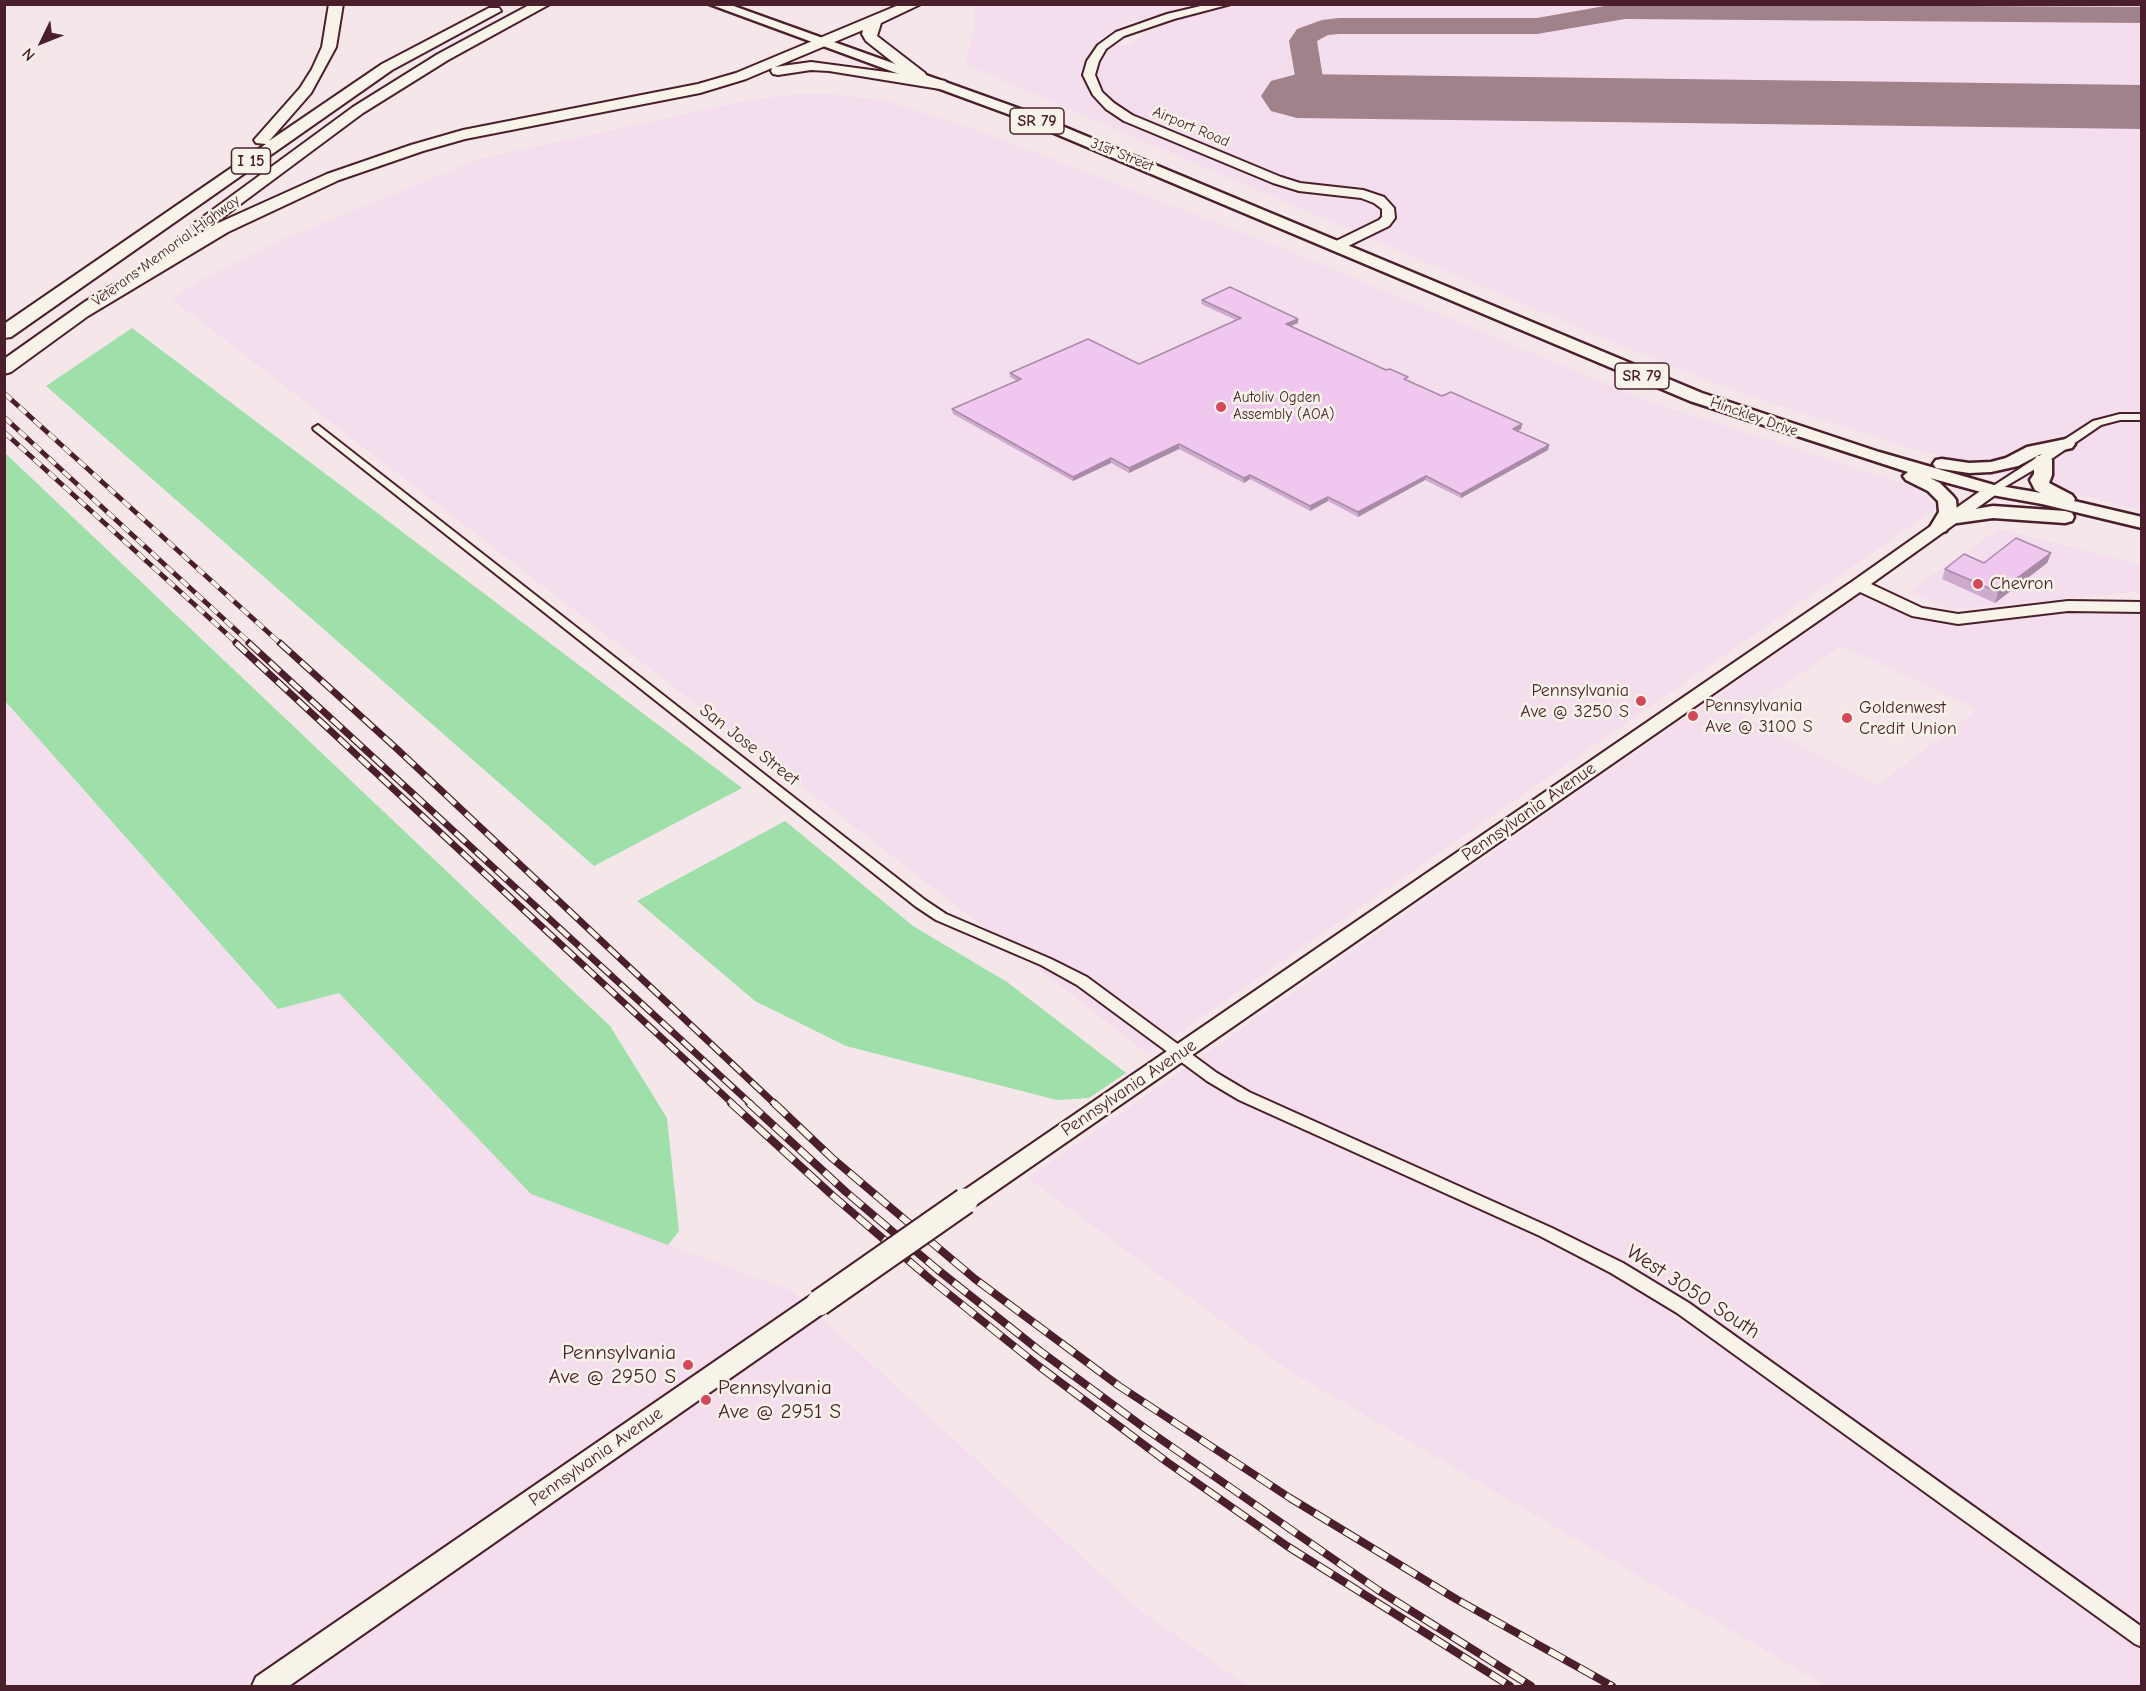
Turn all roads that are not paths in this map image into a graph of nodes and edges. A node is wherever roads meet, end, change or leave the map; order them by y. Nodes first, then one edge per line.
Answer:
1 (336, 4) edge
2 (507, 4) edge
3 (543, 4) edge
4 (715, 4) edge
5 (914, 4) edge
6 (1226, 4) edge
7 (874, 22) junction
8 (825, 42) junction
9 (920, 76) junction
10 (940, 84) junction
11 (655, 99) junction
12 (233, 174) junction
13 (1337, 246) junction
14 (79, 314) junction
15 (1522, 325) joint
16 (4, 333) edge
17 (12, 362) edge
18 (2142, 417) edge
19 (318, 428) dead end
20 (2066, 444) junction
21 (1880, 458) junction
22 (2043, 460) junction
23 (1992, 490) junction
24 (2092, 510) junction
25 (2067, 517) junction
26 (1945, 523) junction
27 (2142, 523) edge
28 (2142, 535) edge
29 (1859, 585) junction
30 (2141, 607) edge
31 (1180, 1053) junction
32 (2142, 1638) edge
33 (266, 1686) edge

1 - 12 highway
2 - 12 highway, Veterans Memorial Highway / I 15
3 - 14 highway, Veterans Memorial Highway / I 15
4 - 8 main road, 31st Street / SR 79
5 - 7 highway
6 - 13 street, Airport Road
7 - 8 highway
7 - 9 highway
8 - 9 main road, 31st Street / SR 79
8 - 11 highway
9 - 10 main road, 31st Street / SR 79
10 - 11 highway
10 - 13 main road, 31st Street / SR 79
11 - 14 highway
12 - 16 highway, Veterans Memorial Highway / I 15
13 - 15 main road, 31st Street / SR 79
14 - 17 highway, Veterans Memorial Highway / I 15
15 - 21 main road, Hinckley Drive / SR 79
18 - 20 street
19 - 31 street, San Jose Street
20 - 21 main road
20 - 22 street
21 - 23 main road, Hinckley Drive / SR 79
21 - 26 main road
22 - 23 street
22 - 24 main road
23 - 24 main road, Hinckley Drive / SR 79
23 - 25 main road, Hinckley Drive / SR 79
23 - 26 street, Pennsylvania Avenue
24 - 27 main road, Hinckley Drive / SR 79
25 - 26 main road
25 - 28 main road, Hinckley Drive / SR 79
26 - 29 street, Pennsylvania Avenue
29 - 30 street
29 - 31 street, Pennsylvania Avenue
31 - 32 street, West 3050 South
31 - 33 street, Pennsylvania Avenue, bridge

